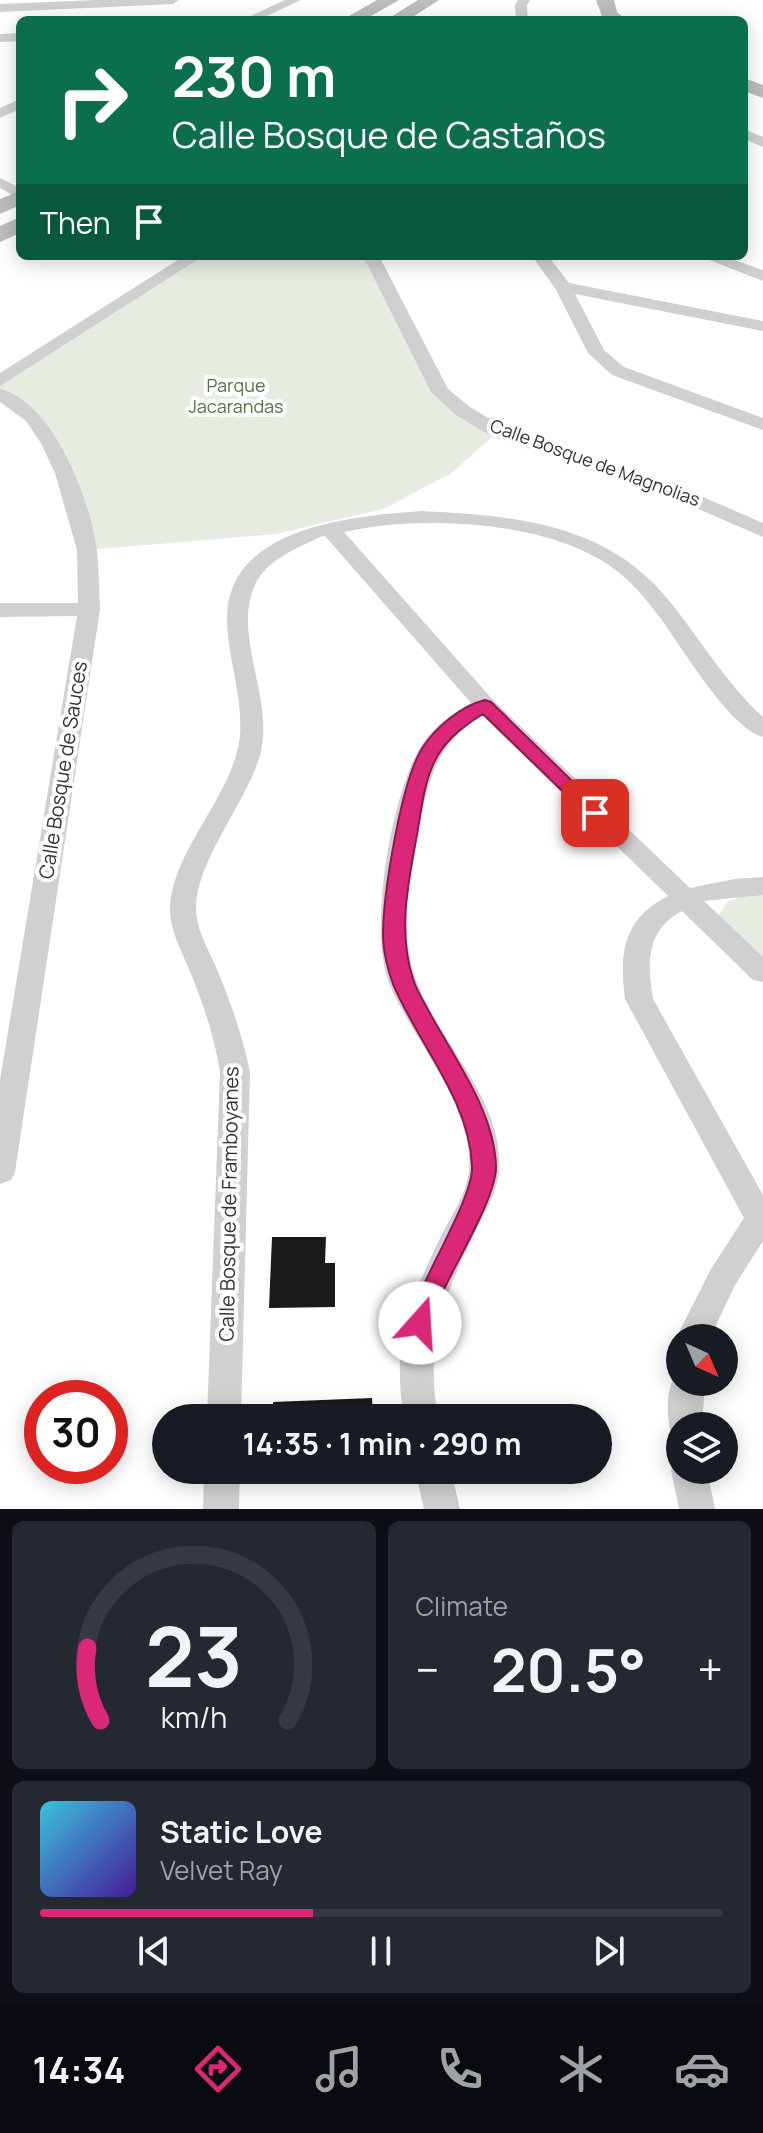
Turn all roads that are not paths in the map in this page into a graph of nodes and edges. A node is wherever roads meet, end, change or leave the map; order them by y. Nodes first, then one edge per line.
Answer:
1 (173, 0) edge
2 (295, 0) edge
3 (390, 0) edge
4 (430, 0) edge
5 (0, 8) edge
6 (257, 16) edge
7 (359, 16) edge
8 (402, 16) edge
9 (189, 260) edge
10 (373, 260) edge
11 (543, 260) edge
12 (718, 260) edge
13 (763, 276) edge
14 (563, 287) junction
15 (636, 301) junction
16 (577, 314) junction
17 (763, 326) edge
18 (0, 381) edge
19 (0, 394) edge
20 (763, 424) edge
21 (329, 528) junction
22 (763, 531) edge
23 (89, 609) junction
24 (0, 610) edge
25 (485, 705) junction
26 (763, 730) edge
27 (763, 886) edge
28 (684, 899) junction
29 (763, 973) edge
30 (3, 1133) edge
31 (0, 1172) edge
32 (761, 1221) edge
33 (700, 1324) edge
34 (224, 1404) edge
35 (420, 1404) edge
36 (222, 1484) edge
37 (436, 1484) edge
38 (692, 1484) edge
39 (221, 1509) edge
40 (442, 1509) edge
41 (697, 1509) edge

1 - 5 street
2 - 6 street
3 - 7 main road
4 - 8 main road
9 - 18 street
10 - 22 street, Calle Bosque de Magnolias
11 - 14 street
12 - 13 street
14 - 15 street
14 - 16 street
15 - 16 street
15 - 17 street
16 - 20 street
19 - 23 street, Calle Bosque de Sauces
21 - 25 street
21 - 26 street, Calle Bosque de Framboyanes
21 - 34 street, Calle Bosque de Framboyanes
23 - 24 street
23 - 30 street, Calle Bosque de Sauces
25 - 28 street
25 - 35 street
27 - 28 street
28 - 29 street
28 - 32 street
30 - 31 street, Calle Bosque de Sauces
32 - 33 street
36 - 39 street
37 - 40 street
38 - 41 street

